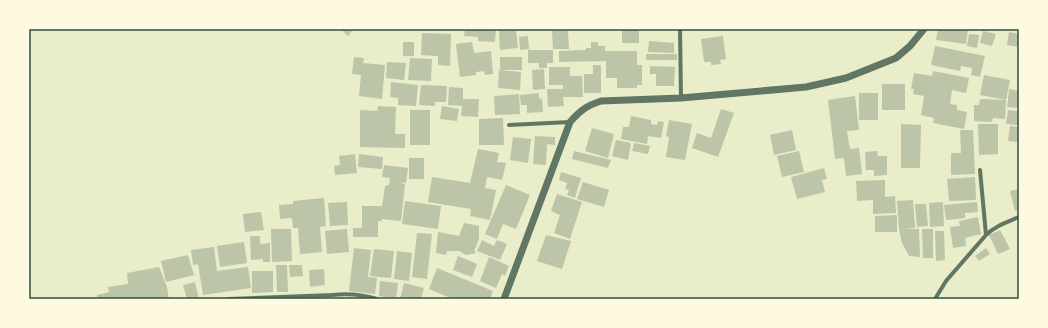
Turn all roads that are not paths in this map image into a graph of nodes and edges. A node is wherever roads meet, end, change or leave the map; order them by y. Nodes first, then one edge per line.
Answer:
1 (680, 29) edge
2 (924, 29) edge
3 (681, 98) junction
4 (570, 122) junction
5 (509, 125) dead end
6 (980, 170) dead end
7 (1019, 217) edge
8 (986, 235) junction
9 (228, 299) edge
10 (377, 299) edge
11 (504, 299) edge
12 (935, 299) edge

1 - 3 street
2 - 3 street
3 - 4 street
4 - 5 street
4 - 11 street
6 - 8 street
7 - 8 street
8 - 12 street
9 - 10 street

